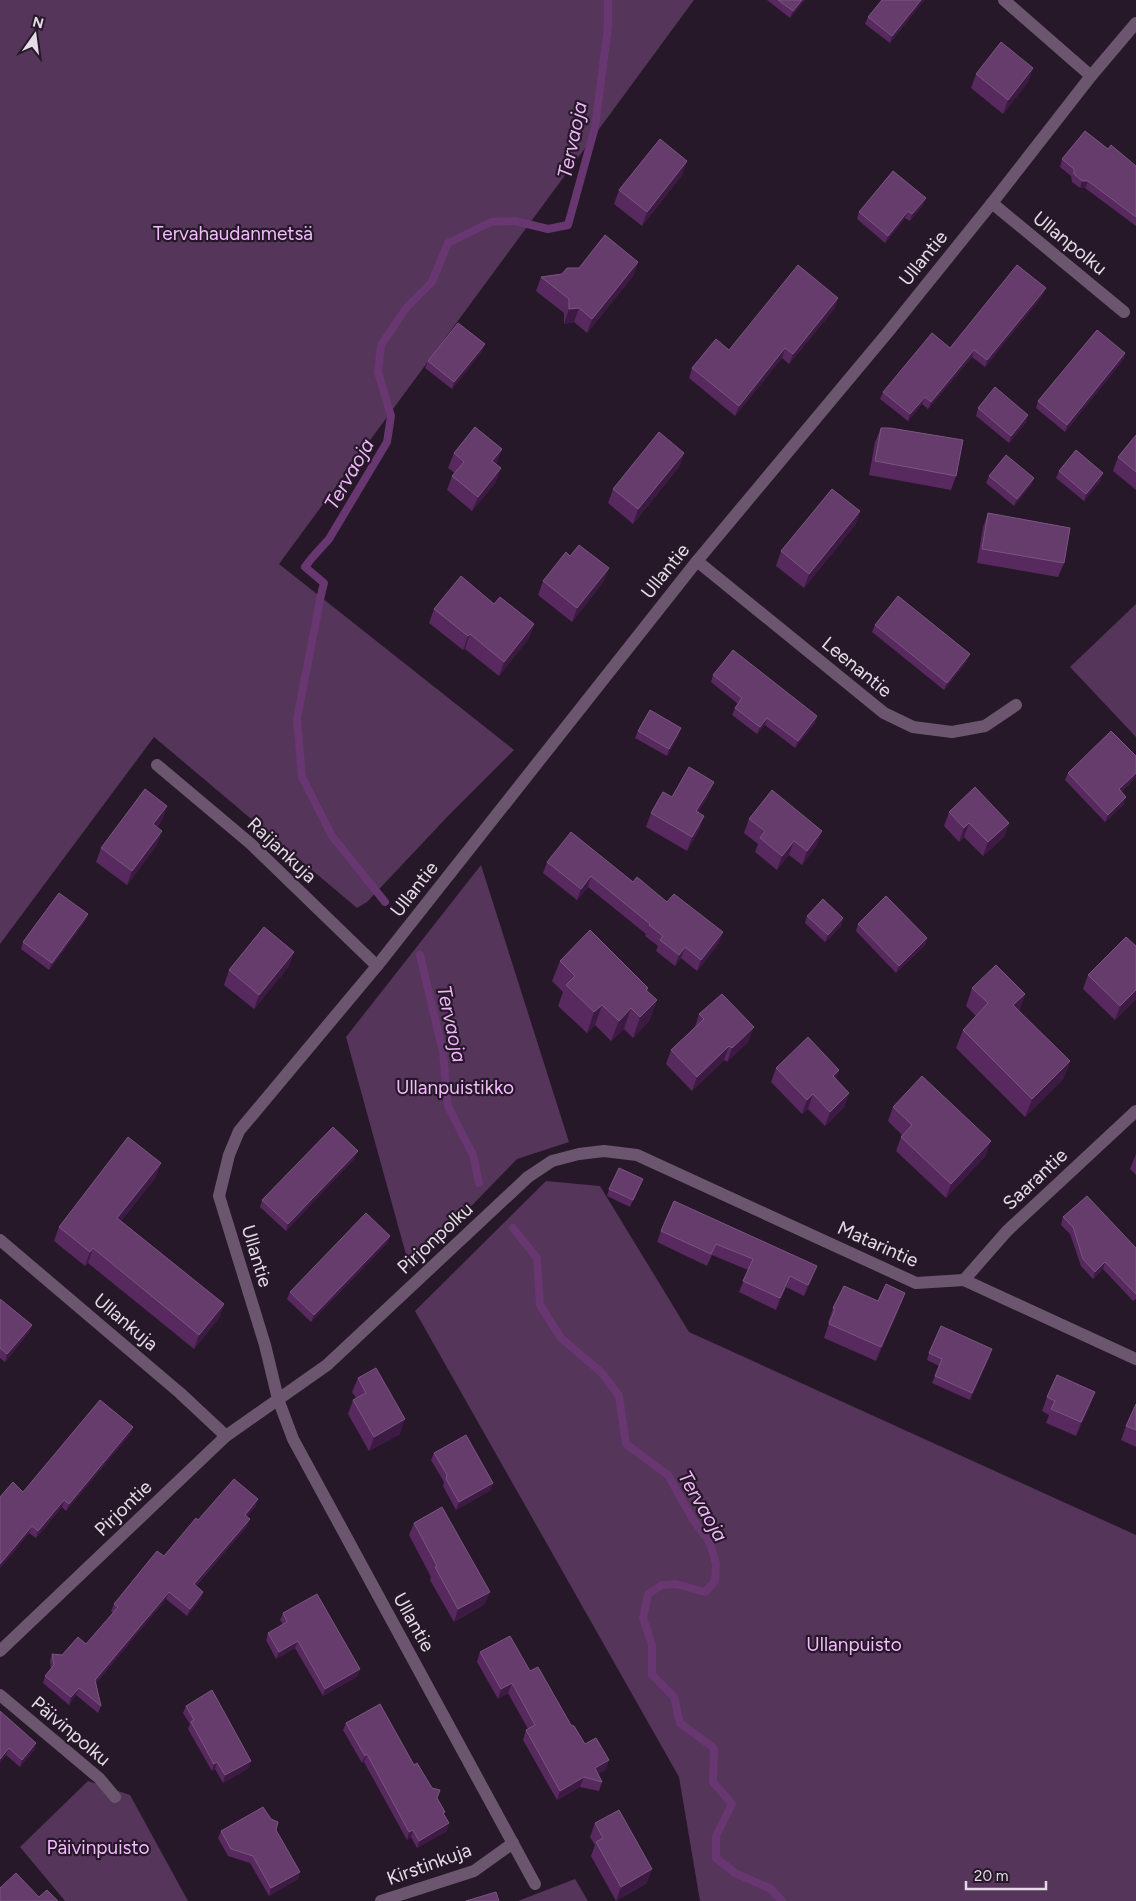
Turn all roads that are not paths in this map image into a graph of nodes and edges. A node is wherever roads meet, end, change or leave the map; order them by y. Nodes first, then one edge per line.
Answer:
1 (1004, 0) edge
2 (1136, 23) edge
3 (1091, 76) junction
4 (992, 203) junction
5 (1124, 312) dead end
6 (697, 561) junction
7 (1016, 705) dead end
8 (157, 765) dead end
9 (377, 966) junction
10 (1136, 1111) edge
11 (637, 1155) joint
12 (0, 1240) edge
13 (964, 1280) junction
14 (1136, 1359) edge
15 (278, 1399) junction
16 (226, 1436) junction
17 (0, 1651) edge
18 (0, 1696) edge
19 (115, 1797) dead end
20 (513, 1843) junction
21 (535, 1884) dead end
22 (381, 1901) edge

1 - 3 street
2 - 3 street, Ullantie
3 - 4 street, Ullantie
4 - 5 street, Ullanpolku
4 - 6 street, Ullantie
6 - 7 street, Leenantie
6 - 9 street, Ullantie
8 - 9 street, Raijankuja
9 - 15 street, Ullantie
10 - 13 street, Saarantie
11 - 13 street, Matarintie
11 - 15 street, Pirjonpolku
12 - 16 street, Ullankuja
13 - 14 street, Matarintie
15 - 16 street, Pirjontie
15 - 20 street, Ullantie
16 - 17 street, Pirjontie
18 - 19 street, Päivinpolku
20 - 21 street, Ullantie
20 - 22 street, Kirstinkuja

